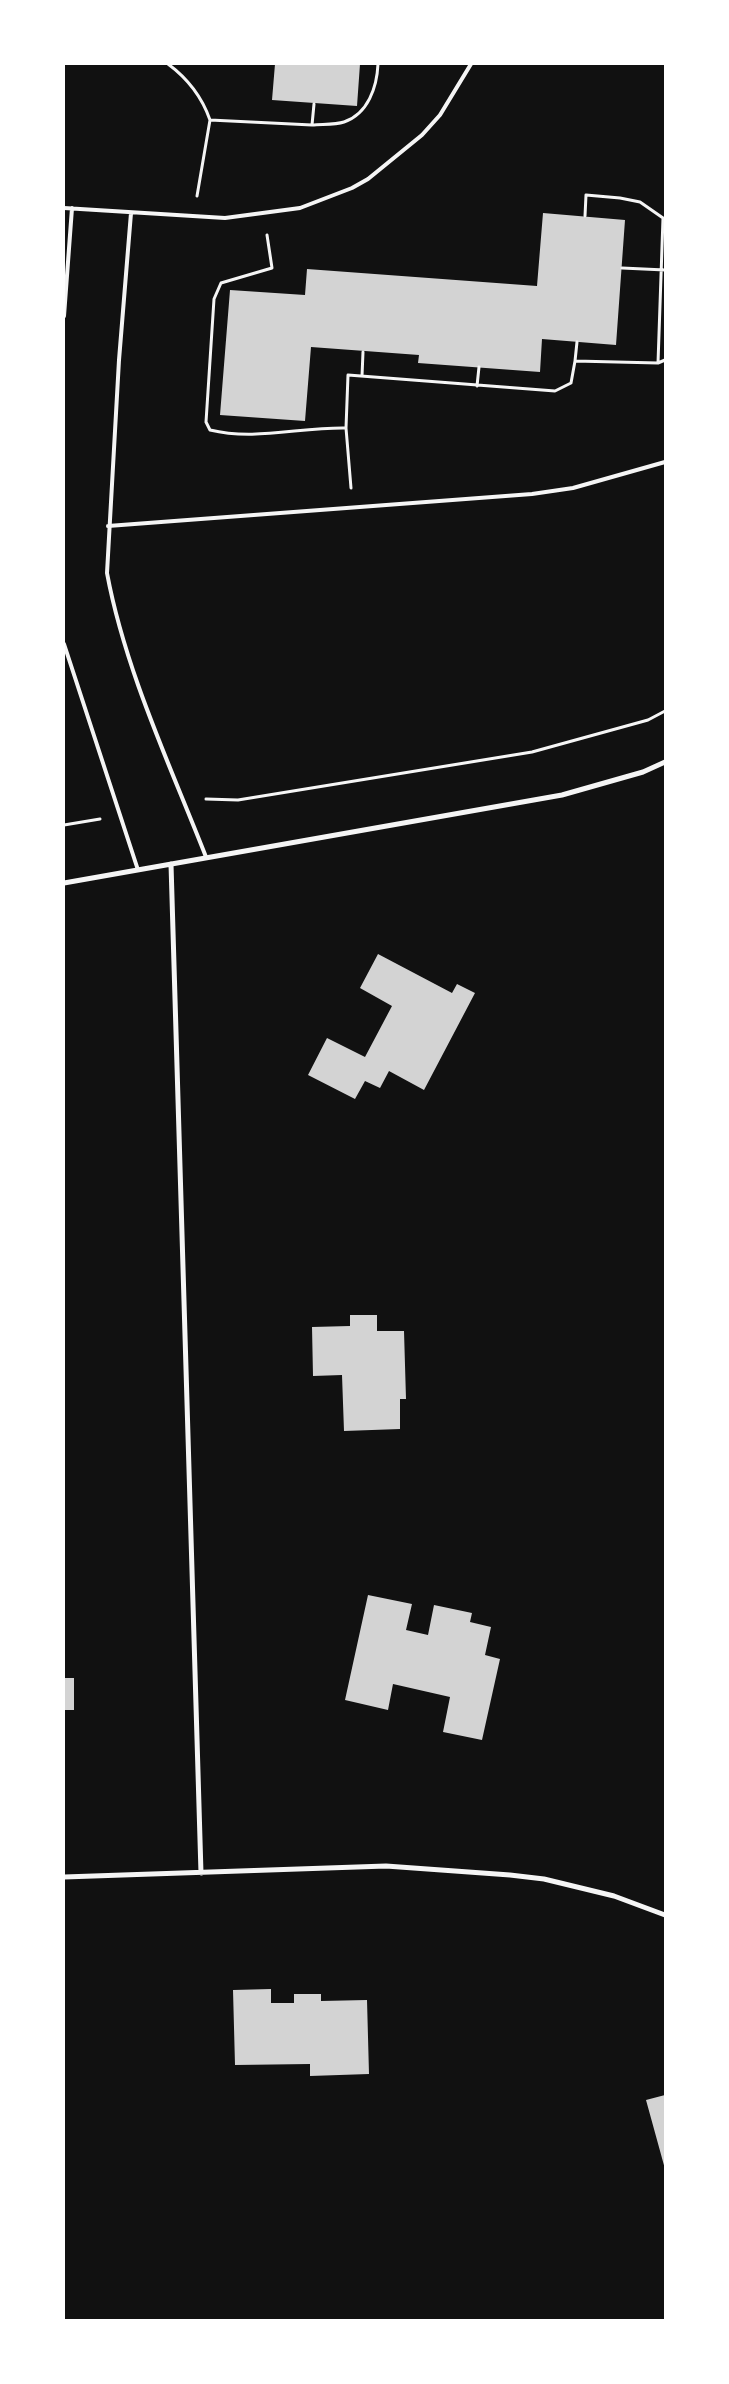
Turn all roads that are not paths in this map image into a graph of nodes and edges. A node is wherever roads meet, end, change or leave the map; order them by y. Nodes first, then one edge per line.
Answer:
1 (471, 64) edge
2 (64, 208) edge
3 (72, 208) junction
4 (132, 213) junction
5 (64, 316) edge
6 (665, 462) edge
7 (108, 526) junction
8 (64, 644) edge
9 (665, 762) edge
10 (206, 857) junction
11 (171, 864) junction
12 (138, 870) junction
13 (64, 883) edge
14 (201, 1873) junction
15 (64, 1877) edge
16 (665, 1915) edge

1 - 4 lane
2 - 3 lane
3 - 4 lane
3 - 5 lane
4 - 7 lane
6 - 7 lane
7 - 10 lane
8 - 12 lane
9 - 10 street
10 - 11 street
11 - 12 street
11 - 14 street
12 - 13 street
14 - 15 street
14 - 16 street

